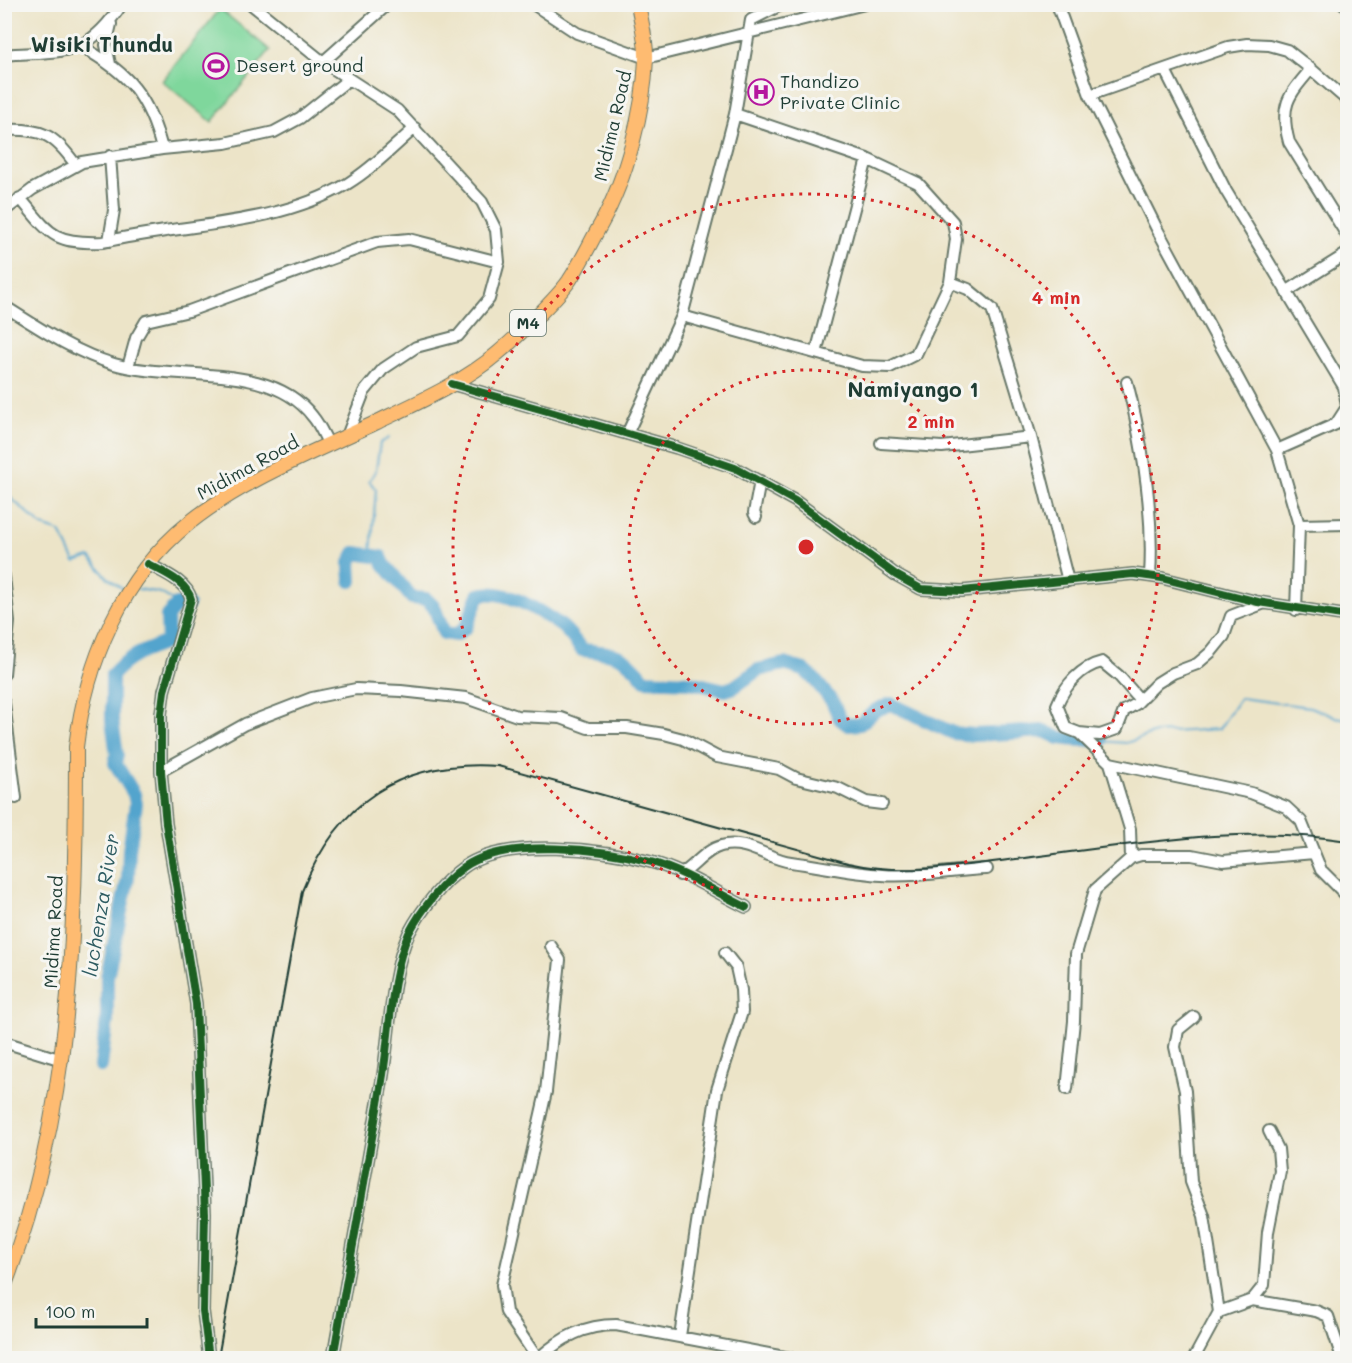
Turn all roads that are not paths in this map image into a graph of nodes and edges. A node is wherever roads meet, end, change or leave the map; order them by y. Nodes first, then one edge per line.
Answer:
1 (122, 4) edge
2 (251, 4) edge
3 (388, 4) edge
4 (533, 4) edge
5 (638, 4) edge
6 (783, 4) edge
7 (865, 4) edge
8 (1057, 4) edge
9 (111, 22) junction
10 (750, 34) junction
11 (82, 47) junction
12 (4, 55) edge
13 (646, 58) junction
14 (323, 62) junction
15 (110, 64) junction
16 (1311, 69) junction
17 (1165, 70) junction
18 (349, 79) junction
19 (1090, 95) junction
20 (1347, 101) edge
21 (735, 114) junction
22 (415, 128) junction
23 (4, 130) edge
24 (162, 149) junction
25 (110, 156) junction
26 (867, 159) junction
27 (75, 164) junction
28 (20, 198) junction
29 (4, 211) edge
30 (1347, 237) edge
31 (109, 241) junction
32 (1347, 254) edge
33 (498, 262) junction
34 (950, 282) junction
35 (1286, 292) junction
36 (4, 306) edge
37 (682, 316) junction
38 (816, 353) junction
39 (128, 368) junction
40 (1127, 382) dead end
41 (452, 384) junction
42 (627, 434) junction
43 (347, 436) junction
44 (1031, 437) junction
45 (881, 442) dead end
46 (329, 445) junction
47 (1277, 450) junction
48 (760, 481) junction
49 (756, 517) dead end
50 (1347, 524) edge
51 (1299, 525) junction
52 (148, 564) junction
53 (4, 576) edge
54 (1150, 576) junction
55 (1068, 581) junction
56 (1265, 604) junction
57 (1296, 610) junction
58 (1347, 616) edge
59 (7, 621) edge
60 (4, 674) edge
61 (1140, 700) junction
62 (4, 704) edge
63 (1079, 733) junction
64 (1110, 764) junction
65 (161, 771) junction
66 (16, 798) dead end
67 (882, 804) dead end
68 (1314, 853) junction
69 (1131, 858) junction
70 (987, 869) dead end
71 (680, 875) junction
72 (1347, 897) edge
73 (746, 907) dead end
74 (551, 946) dead end
75 (725, 953) dead end
76 (1194, 1017) dead end
77 (4, 1042) edge
78 (62, 1060) junction
79 (1067, 1089) dead end
80 (1269, 1131) dead end
81 (4, 1287) edge
82 (1252, 1300) junction
83 (1219, 1312) junction
84 (680, 1336) junction
85 (209, 1359) edge
86 (333, 1359) edge
87 (538, 1359) edge
88 (790, 1359) edge
89 (1194, 1359) edge
90 (1342, 1359) edge

1 - 9 street
2 - 14 street
3 - 14 street
4 - 13 street
5 - 13 main road, Midima Road / M4
6 - 10 street
7 - 10 street
8 - 19 street
9 - 11 street
9 - 15 street
10 - 13 street
10 - 21 street
11 - 12 street
11 - 15 street
13 - 41 main road, Midima Road / M4
14 - 18 street
15 - 24 street
16 - 17 street
16 - 20 street
16 - 30 street
17 - 19 street
17 - 35 street
18 - 22 street
18 - 24 street
19 - 47 street
21 - 26 street
21 - 37 street
22 - 31 street
22 - 33 street
23 - 27 street
24 - 25 street
25 - 27 street
25 - 31 street
26 - 34 street
26 - 38 street
27 - 28 street
28 - 29 street
28 - 31 street
32 - 35 street
33 - 39 street
33 - 43 street
34 - 38 street
34 - 44 street
35 - 47 street
36 - 39 street
37 - 38 street
37 - 42 street
39 - 46 street
40 - 54 street
41 - 42 street
41 - 43 main road, Midima Road / M4
42 - 48 street
43 - 46 main road, Midima Road / M4
44 - 45 street
44 - 55 street
46 - 52 main road, Midima Road / M4
47 - 51 street
48 - 49 street
48 - 55 street
50 - 51 street
51 - 57 street
52 - 65 street
52 - 78 main road, Midima Road / M4
53 - 59 street
54 - 55 street
54 - 56 street
56 - 57 street
56 - 61 street
57 - 58 street
59 - 60 street
61 - 63 street
61 - 63 street
62 - 66 street
63 - 64 street
64 - 68 street
64 - 69 street
65 - 67 street
65 - 85 street
68 - 69 street
68 - 72 street
69 - 79 street
70 - 71 street
71 - 73 street
71 - 86 street
74 - 87 street
75 - 84 street
76 - 83 street
77 - 78 street
78 - 81 main road, Midima Road / M4
80 - 82 street
82 - 83 street
82 - 90 street
83 - 89 street
84 - 87 street
84 - 88 street

